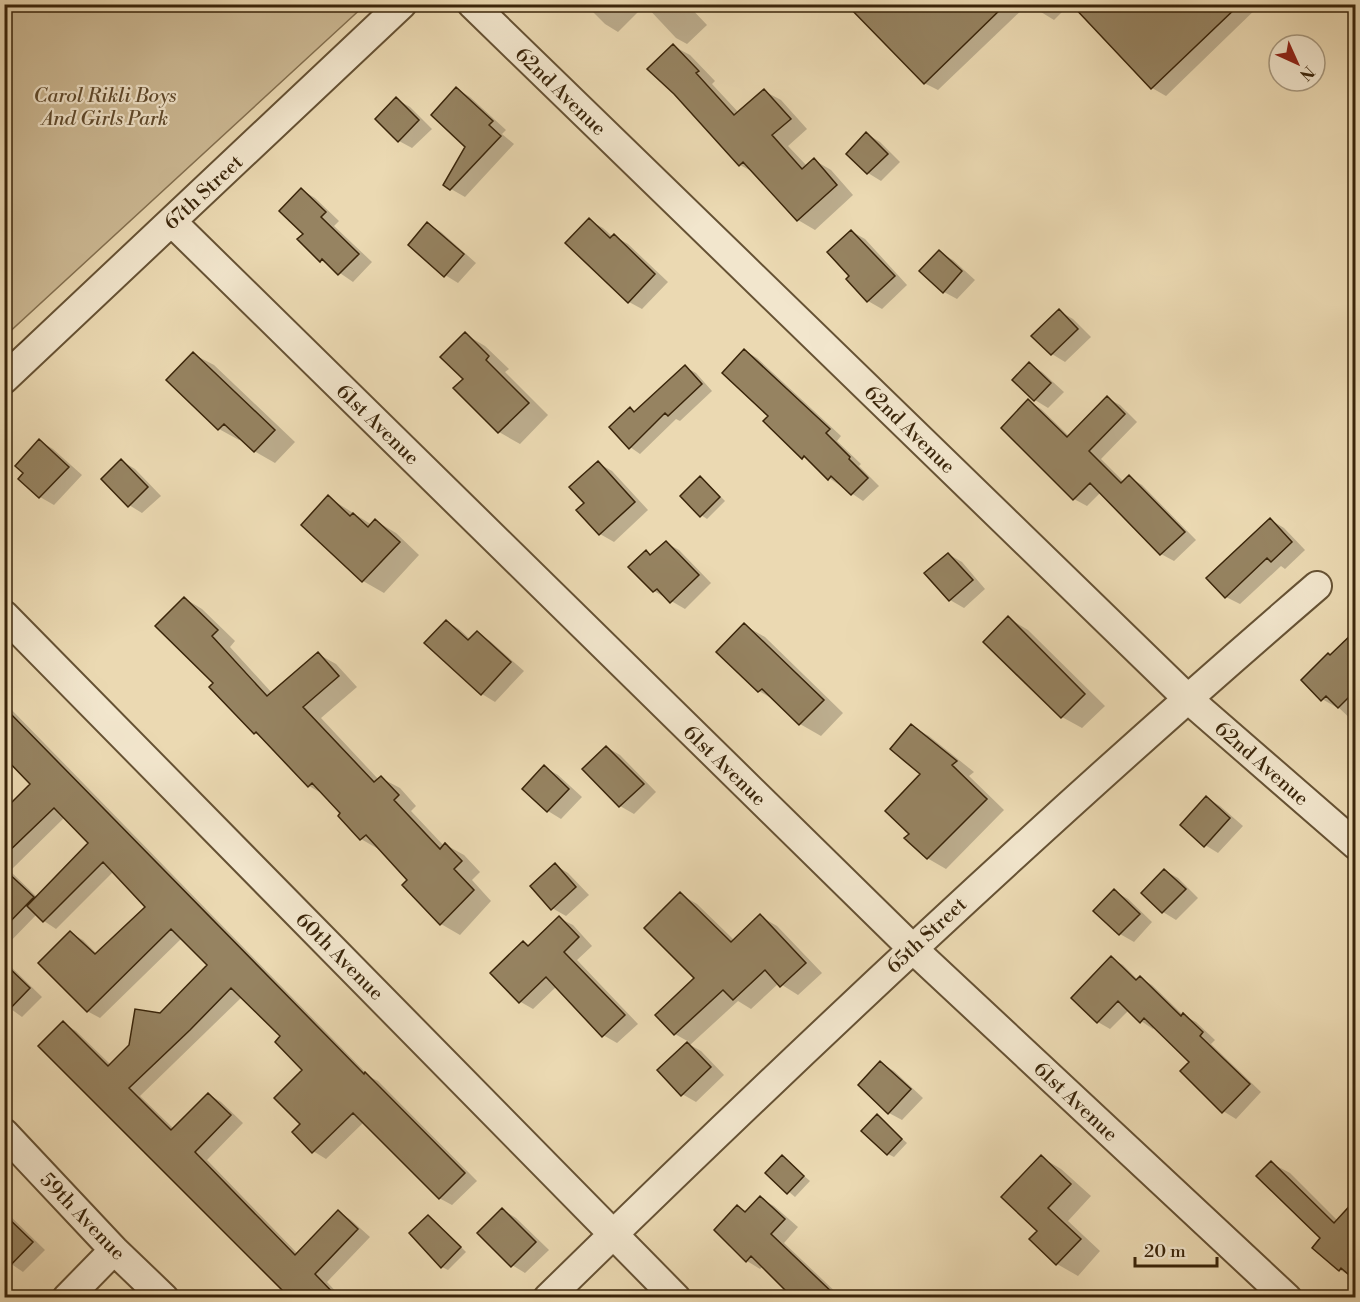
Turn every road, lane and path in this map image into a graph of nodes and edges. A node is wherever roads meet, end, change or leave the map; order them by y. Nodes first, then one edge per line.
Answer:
1 (402, 4) edge
2 (472, 4) edge
3 (172, 222) junction
4 (4, 379) edge
5 (1317, 586) dead end
6 (4, 615) edge
7 (1187, 698) junction
8 (1356, 845) edge
9 (912, 948) junction
10 (4, 1133) edge
11 (613, 1234) junction
12 (114, 1250) junction
13 (68, 1298) edge
14 (164, 1298) edge
15 (548, 1298) edge
16 (676, 1298) edge
17 (1287, 1298) edge

1 - 3 street, 67th Street
2 - 7 street, 62nd Avenue
3 - 4 street, 67th Street
3 - 9 street, 61st Avenue
5 - 7 street, 65th Street
6 - 11 street, 60th Avenue
7 - 8 street, 62nd Avenue
7 - 9 street, 65th Street
9 - 11 street, 65th Street
9 - 17 street, 61st Avenue
10 - 12 street, 59th Avenue
11 - 15 street, 65th Street
11 - 16 street, 60th Avenue
12 - 13 street
12 - 14 street, 59th Avenue

